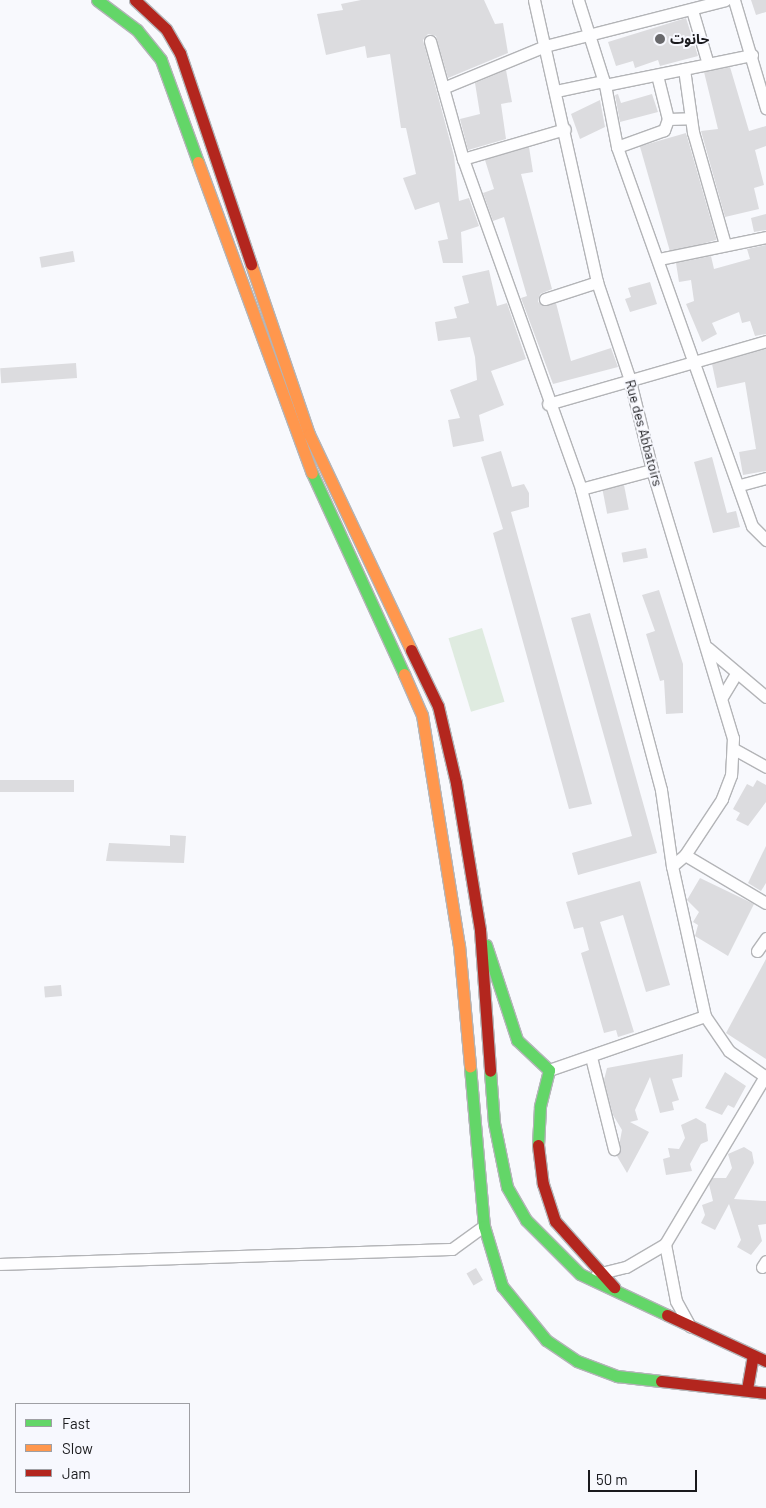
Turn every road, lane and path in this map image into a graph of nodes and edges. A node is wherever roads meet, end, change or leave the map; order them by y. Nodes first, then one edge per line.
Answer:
1 (97, 0) edge
2 (136, 0) edge
3 (534, 0) edge
4 (578, 0) edge
5 (725, 0) edge
6 (734, 0) edge
7 (692, 10) junction
8 (590, 35) junction
9 (430, 41) dead end
10 (545, 46) junction
11 (752, 55) junction
12 (708, 64) junction
13 (684, 69) junction
14 (658, 75) junction
15 (604, 83) junction
16 (443, 88) junction
17 (556, 91) junction
18 (766, 108) edge
19 (691, 118) junction
20 (668, 119) junction
21 (565, 129) junction
22 (617, 147) junction
23 (463, 159) junction
24 (766, 236) edge
25 (725, 244) junction
26 (659, 259) junction
27 (597, 282) junction
28 (545, 299) dead end
29 (766, 341) edge
30 (692, 360) junction
31 (629, 377) junction
32 (548, 404) junction
33 (652, 470) junction
34 (766, 478) edge
35 (740, 485) junction
36 (581, 489) junction
37 (766, 540) edge
38 (707, 646) junction
39 (736, 674) junction
40 (760, 689) edge
41 (766, 696) edge
42 (722, 697) junction
43 (734, 749) junction
44 (766, 767) edge
45 (685, 855) junction
46 (672, 866) junction
47 (766, 904) edge
48 (480, 930) junction
49 (766, 938) edge
50 (758, 952) dead end
51 (705, 1016) junction
52 (591, 1057) junction
53 (550, 1070) junction
54 (765, 1076) edge
55 (614, 1149) dead end
56 (484, 1226) junction
57 (665, 1244) junction
58 (0, 1264) edge
59 (580, 1274) junction
60 (603, 1274) junction
61 (619, 1292) junction
62 (690, 1326) junction
63 (753, 1356) junction
64 (766, 1361) edge
65 (747, 1389) junction
66 (766, 1393) edge

1 - 56 street
2 - 48 street
3 - 10 street, Rue des Abbatoirs
4 - 8 street
5 - 7 street
6 - 11 street
7 - 8 street
7 - 12 street
8 - 10 street
8 - 15 street
9 - 16 street
10 - 16 street
10 - 17 street, Rue des Abbatoirs
11 - 12 street
11 - 18 street
12 - 13 street
13 - 14 street
13 - 19 street
14 - 15 street
14 - 20 street
15 - 17 street
15 - 22 street
16 - 23 street
17 - 21 street, Rue des Abbatoirs
19 - 20 street
19 - 25 street
20 - 22 street
21 - 23 street
21 - 27 street, Rue des Abbatoirs
22 - 26 street
23 - 32 street
24 - 25 street
25 - 26 street
26 - 30 street
27 - 28 street
27 - 31 street, Rue des Abbatoirs
29 - 30 street
30 - 31 street
30 - 35 street
31 - 32 street
31 - 33 street, Rue des Abbatoirs
32 - 36 street
33 - 36 street
33 - 38 street, Rue des Abbatoirs
34 - 35 street
35 - 37 street
36 - 46 street
38 - 39 street
38 - 42 street, Rue des Abbatoirs
39 - 40 street
39 - 42 street
40 - 41 street
42 - 43 street, Rue des Abbatoirs
43 - 44 street
43 - 45 street, Rue des Abbatoirs
45 - 46 street, Rue des Abbatoirs
45 - 47 street
46 - 51 street
48 - 53 street
48 - 59 street
49 - 50 street
51 - 52 street
51 - 54 street
52 - 53 street
52 - 55 street
53 - 60 street
54 - 57 street
56 - 58 street
56 - 65 street
57 - 60 street
57 - 62 street
59 - 60 street
59 - 61 street
60 - 61 street
61 - 62 street
62 - 63 street
63 - 64 street
63 - 65 street
65 - 66 street

